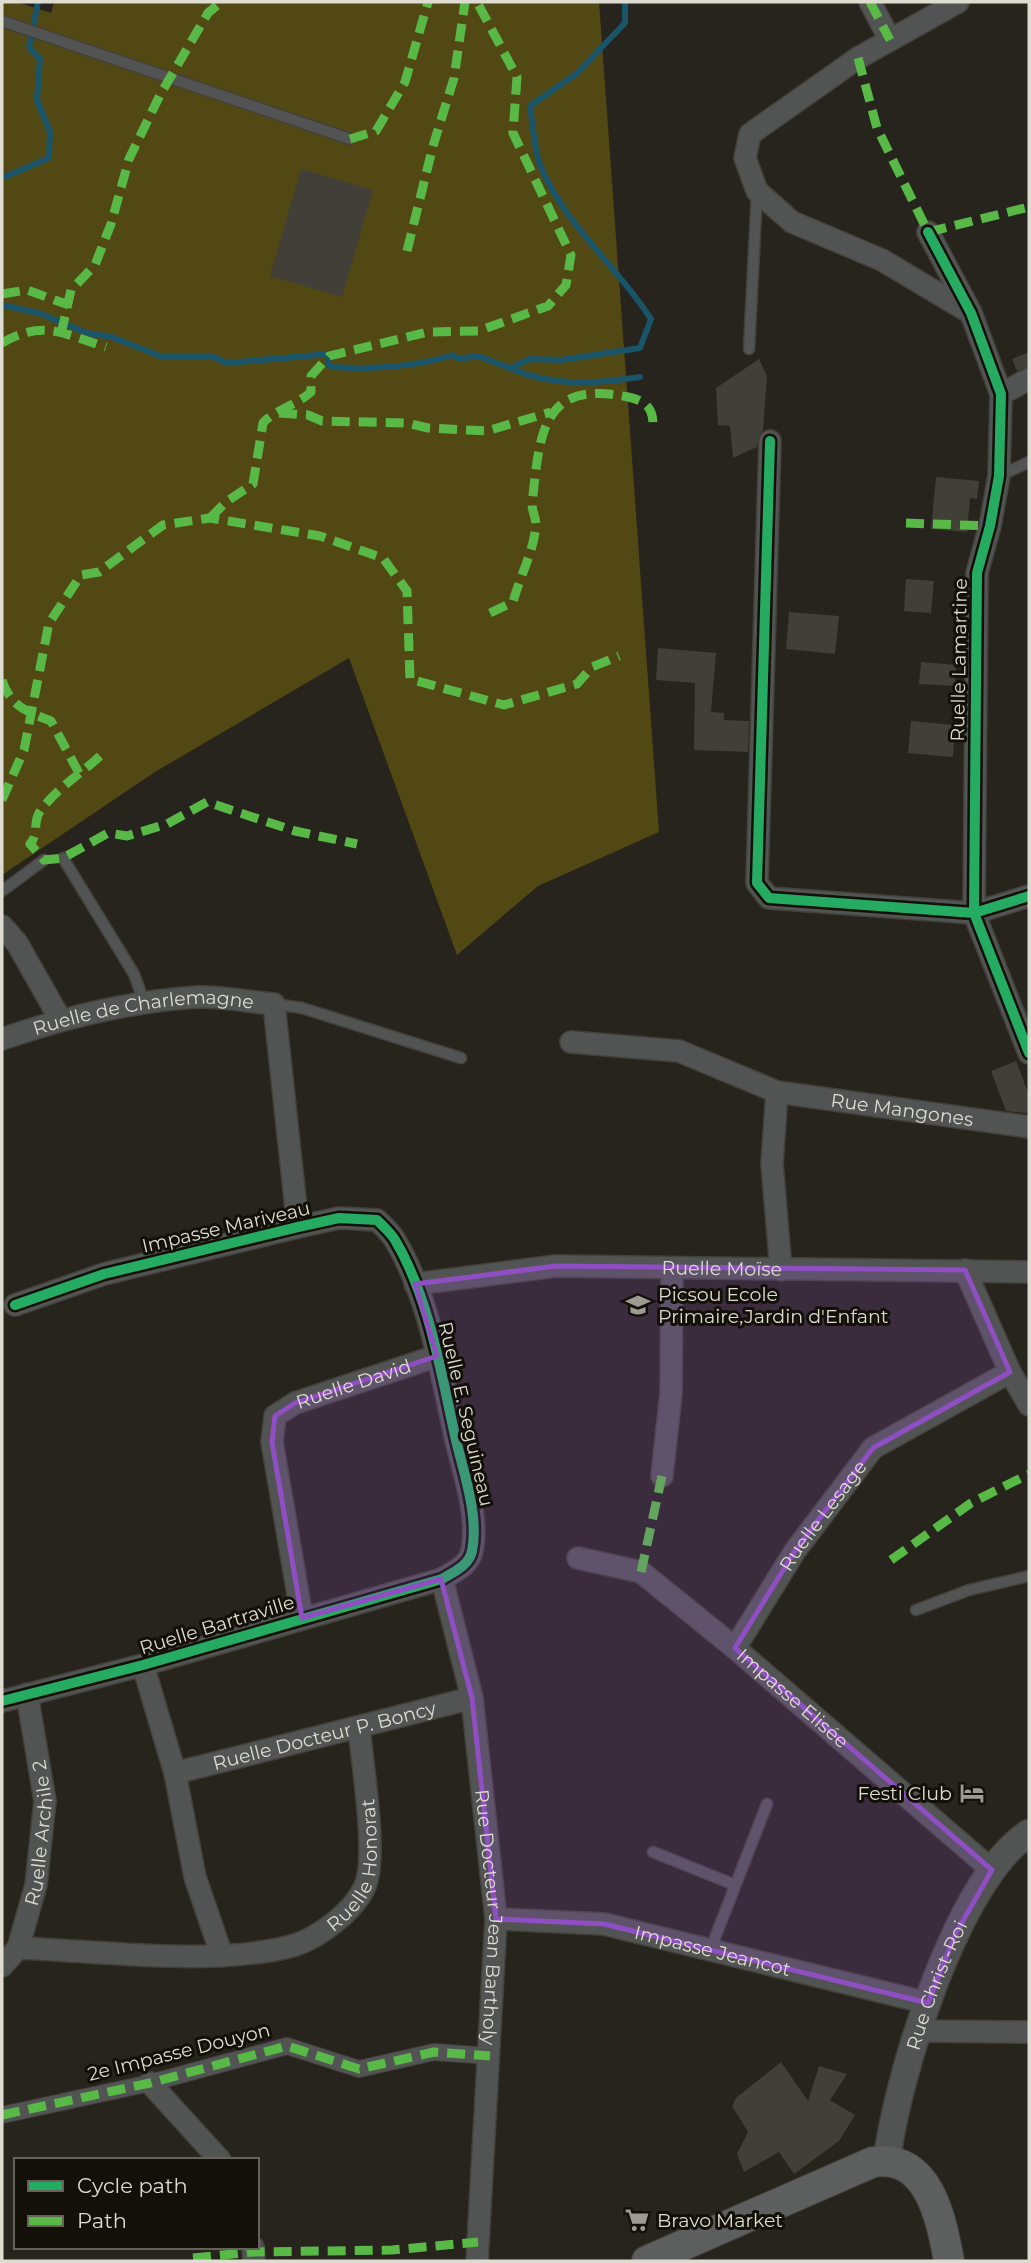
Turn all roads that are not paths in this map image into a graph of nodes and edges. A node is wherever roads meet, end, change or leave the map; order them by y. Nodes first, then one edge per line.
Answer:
1 (870, 2) edge
2 (952, 3) edge
3 (2, 21) edge
4 (890, 40) junction
5 (350, 139) dead end
6 (757, 191) junction
7 (929, 232) dead end
8 (971, 313) junction
9 (749, 349) dead end
10 (1029, 379) edge
11 (1001, 394) junction
12 (770, 441) dead end
13 (1029, 462) edge
14 (999, 476) junction
15 (63, 858) dead end
16 (44, 860) dead end
17 (2, 891) edge
18 (1029, 896) edge
19 (974, 913) junction
20 (2, 926) edge
21 (144, 1002) junction
22 (274, 1004) junction
23 (61, 1019) junction
24 (2, 1039) edge
25 (571, 1042) dead end
26 (1029, 1054) edge
27 (461, 1058) dead end
28 (777, 1092) junction
29 (1029, 1127) edge
30 (299, 1227) junction
31 (672, 1268) junction
32 (781, 1270) junction
33 (965, 1270) junction
34 (1029, 1272) edge
35 (415, 1284) junction
36 (15, 1305) dead end
37 (437, 1356) junction
38 (1010, 1372) junction
39 (1029, 1405) edge
40 (662, 1476) dead end
41 (578, 1558) dead end
42 (1029, 1576) edge
43 (442, 1579) junction
44 (916, 1610) dead end
45 (302, 1618) junction
46 (735, 1648) junction
47 (144, 1665) junction
48 (27, 1694) junction
49 (472, 1698) junction
50 (2, 1701) edge
51 (359, 1727) junction
52 (175, 1773) junction
53 (767, 1804) dead end
54 (1029, 1832) edge
55 (653, 1852) dead end
56 (992, 1870) junction
57 (735, 1885) junction
58 (496, 1919) junction
59 (18, 1948) junction
60 (711, 1948) junction
61 (222, 1956) junction
62 (2, 1966) edge
63 (928, 2003) junction
64 (920, 2031) junction
65 (1029, 2032) edge
66 (490, 2056) junction
67 (150, 2083) junction
68 (2, 2115) edge
69 (218, 2158) edge
70 (887, 2160) junction
71 (655, 2260) edge
72 (477, 2261) edge
73 (949, 2261) edge

1 - 4 street
2 - 4 street
3 - 5 lane
4 - 6 street
6 - 8 street
6 - 9 lane
7 - 8 street, Ruelle Lamartine
8 - 11 street, Ruelle Lamartine
10 - 11 street
11 - 14 street, Ruelle Lamartine
12 - 19 street
13 - 14 lane
14 - 19 street, Ruelle Lamartine
15 - 21 lane
16 - 17 lane
18 - 19 street
19 - 26 street, Ruelle Lamartine
20 - 23 street
21 - 22 street, Ruelle de Charlemagne
21 - 23 street, Ruelle de Charlemagne
22 - 27 lane
22 - 30 street, Ruelle de Charlemagne
23 - 24 street, Ruelle de Charlemagne
25 - 28 street, Rue Mangones
28 - 29 street, Rue Mangones
28 - 32 street
30 - 35 street, Impasse Mariveau
30 - 36 street, Impasse Mariveau
31 - 32 street, Ruelle Moïse
31 - 35 street, Ruelle Moïse
31 - 40 street
32 - 33 street, Ruelle Moïse
33 - 34 street, Ruelle Moïse
33 - 38 street
35 - 37 street, Ruelle E. Seguineau
37 - 43 street, Ruelle E. Seguineau
37 - 45 street, Ruelle David
38 - 39 street
38 - 46 street, Ruelle Lesage
41 - 46 street, Impasse Elisée
42 - 44 lane
43 - 45 street, Ruelle Bartraville
43 - 49 street, Rue Docteur Jean Bartholy
45 - 47 street, Ruelle Bartraville
46 - 56 street, Impasse Elisée
47 - 48 street, Ruelle Bartraville
47 - 52 street
48 - 50 street, Ruelle Bartraville
48 - 59 street, Ruelle Archile 2
49 - 51 street, Ruelle Docteur P. Boncy
49 - 58 street, Rue Docteur Jean Bartholy
51 - 52 street, Ruelle Docteur P. Boncy
51 - 61 street, Ruelle Honorat
52 - 61 street
53 - 57 lane
54 - 56 street, Rue Christ-Roi
55 - 57 lane
56 - 63 street, Rue Christ-Roi
57 - 60 lane
58 - 60 street, Impasse Jeancot
58 - 66 street, Rue Docteur Jean Bartholy
59 - 61 street, Ruelle Honorat
59 - 62 street, Ruelle Archile 2
60 - 63 street, Impasse Jeancot
63 - 64 street, Rue Christ-Roi
64 - 65 street
64 - 70 street, Rue Christ-Roi
66 - 67 street, 2e Impasse Douyon
66 - 72 street, Rue Docteur Jean Bartholy
67 - 68 street, 2e Impasse Douyon
67 - 69 street
70 - 71 main road
70 - 73 main road

